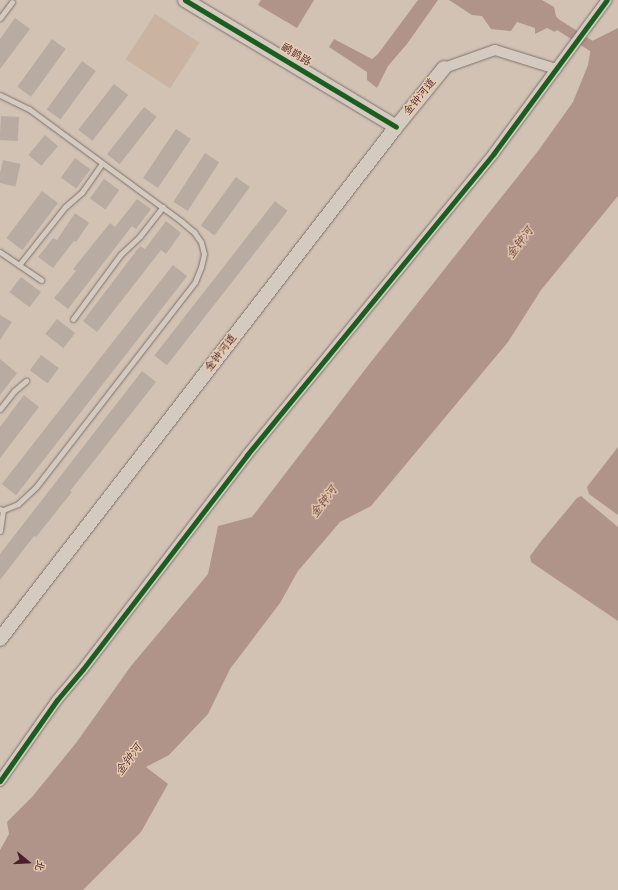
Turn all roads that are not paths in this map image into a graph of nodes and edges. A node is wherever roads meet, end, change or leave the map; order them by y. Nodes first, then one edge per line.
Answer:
1 (185, 0) edge
2 (606, 0) edge
3 (12, 2) dead end
4 (0, 18) edge
5 (444, 68) joint
6 (556, 69) junction
7 (0, 95) edge
8 (396, 127) junction
9 (102, 163) junction
10 (163, 208) junction
11 (0, 252) edge
12 (19, 265) junction
13 (41, 280) dead end
14 (73, 319) dead end
15 (26, 381) dead end
16 (0, 409) edge
17 (2, 509) edge
18 (0, 531) edge
19 (2, 634) edge
20 (0, 781) edge

1 - 8 street, 鹂鹊路
2 - 6 street
3 - 4 lane
5 - 6 street
5 - 8 street, 金钟河道
6 - 20 street
7 - 9 lane
8 - 19 street, 金钟河道
9 - 10 lane
9 - 12 lane
10 - 14 lane
10 - 17 lane
11 - 12 lane
12 - 13 lane
15 - 16 lane
17 - 18 lane

